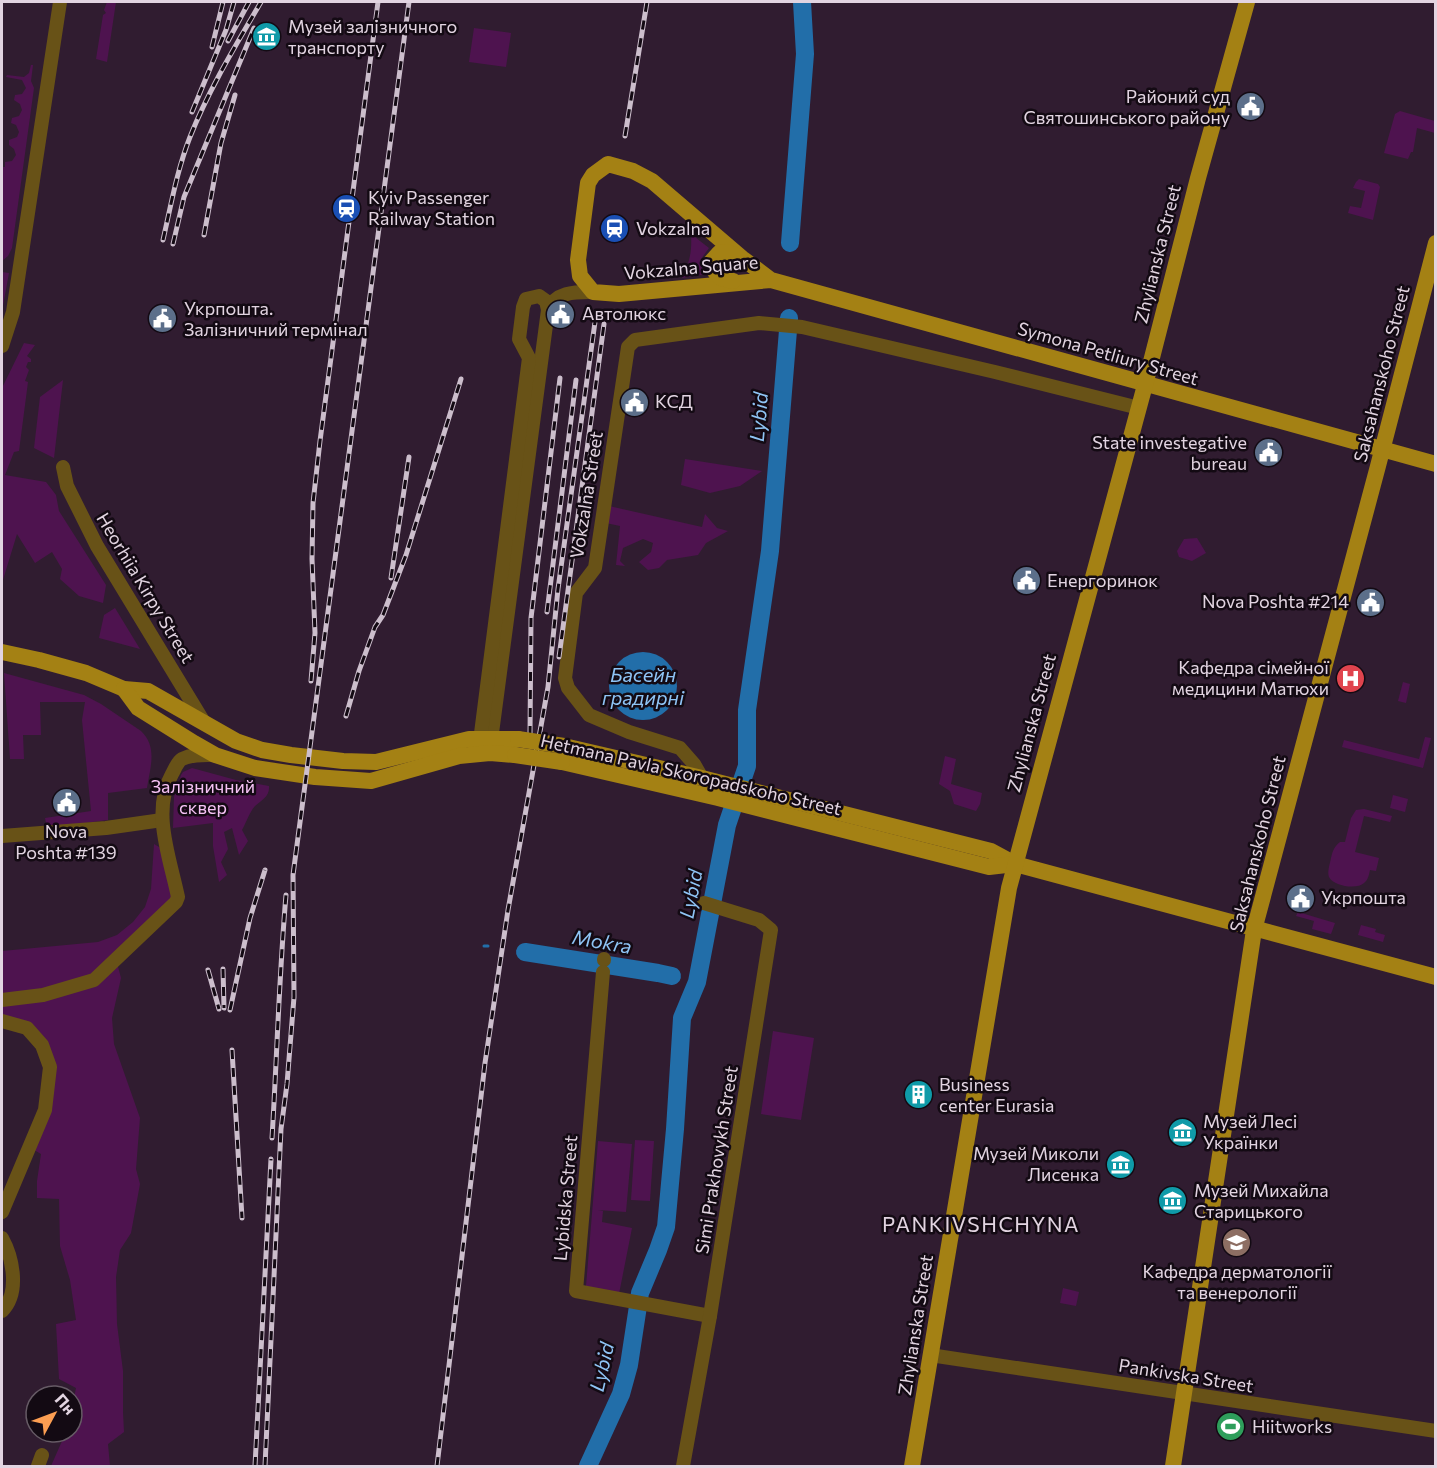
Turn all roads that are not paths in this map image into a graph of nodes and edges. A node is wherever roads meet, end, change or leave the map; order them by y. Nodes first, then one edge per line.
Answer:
1 (60, 2) edge
2 (1247, 2) edge
3 (1436, 243) edge
4 (742, 258) junction
5 (771, 280) junction
6 (740, 282) junction
7 (590, 292) junction
8 (548, 310) junction
9 (13, 312) junction
10 (2, 326) edge
11 (543, 342) junction
12 (2, 346) edge
13 (526, 350) junction
14 (1145, 385) junction
15 (1138, 408) junction
16 (1383, 450) junction
17 (1436, 465) edge
18 (63, 467) dead end
19 (2, 652) edge
20 (124, 689) junction
21 (205, 724) junction
22 (485, 746) junction
23 (214, 754) junction
24 (563, 754) junction
25 (702, 778) junction
26 (720, 791) junction
27 (162, 820) junction
28 (2, 836) edge
29 (1015, 864) junction
30 (710, 904) dead end
31 (1254, 930) junction
32 (604, 964) dead end
33 (1436, 977) edge
34 (2, 1000) edge
35 (2, 1021) edge
36 (2, 1212) edge
37 (2, 1238) edge
38 (2, 1311) edge
39 (710, 1316) junction
40 (930, 1355) junction
41 (1183, 1393) junction
42 (1436, 1431) edge
43 (683, 1467) edge
44 (912, 1467) edge
45 (1173, 1467) edge

1 - 9 street
2 - 14 main road, Zhylianska Street
3 - 16 main road, Saksahanskoho Street
4 - 5 main road, Vokzalna Square
4 - 6 main road
4 - 7 main road, Vokzalna Square
5 - 6 main road, Vokzalna Square
5 - 14 main road, Symona Petliury Street
6 - 7 main road, Vokzalna Square
7 - 8 street
8 - 11 street
8 - 13 street
9 - 10 street
9 - 12 street
11 - 13 street
11 - 22 street
13 - 22 street
14 - 15 main road, Zhylianska Street
14 - 16 main road, Symona Petliury Street
15 - 25 street, Vokzalna Street
15 - 29 main road, Zhylianska Street
16 - 17 main road, Symona Petliury Street
16 - 31 main road, Saksahanskoho Street
18 - 21 street, Heorhiia Kirpy Street
19 - 20 main road
20 - 21 main road, Hetmana Pavla Skoropadskoho Street
20 - 23 main road, Hetmana Pavla Skoropadskoho Street
21 - 22 main road, Hetmana Pavla Skoropadskoho Street
22 - 23 main road, Hetmana Pavla Skoropadskoho Street
22 - 24 main road, Hetmana Pavla Skoropadskoho Street, bridge
23 - 27 street
24 - 25 main road, Hetmana Pavla Skoropadskoho Street
24 - 26 main road, Hetmana Pavla Skoropadskoho Street
25 - 26 main road, Hetmana Pavla Skoropadskoho Street
26 - 29 main road, Hetmana Pavla Skoropadskoho Street
27 - 28 street
27 - 34 street
29 - 31 main road, Hetmana Pavla Skoropadskoho Street
29 - 40 main road, Zhylianska Street
30 - 39 street, Simi Prakhovykh Street
31 - 33 main road, Hetmana Pavla Skoropadskoho Street
31 - 41 main road, Saksahanskoho Street
32 - 39 street, Lybidska Street
35 - 36 street
37 - 38 street
39 - 43 street, Simi Prakhovykh Street
40 - 41 street, Pankivska Street
40 - 44 main road, Zhylianska Street
41 - 42 street, Pankivska Street
41 - 45 main road, Saksahanskoho Street

